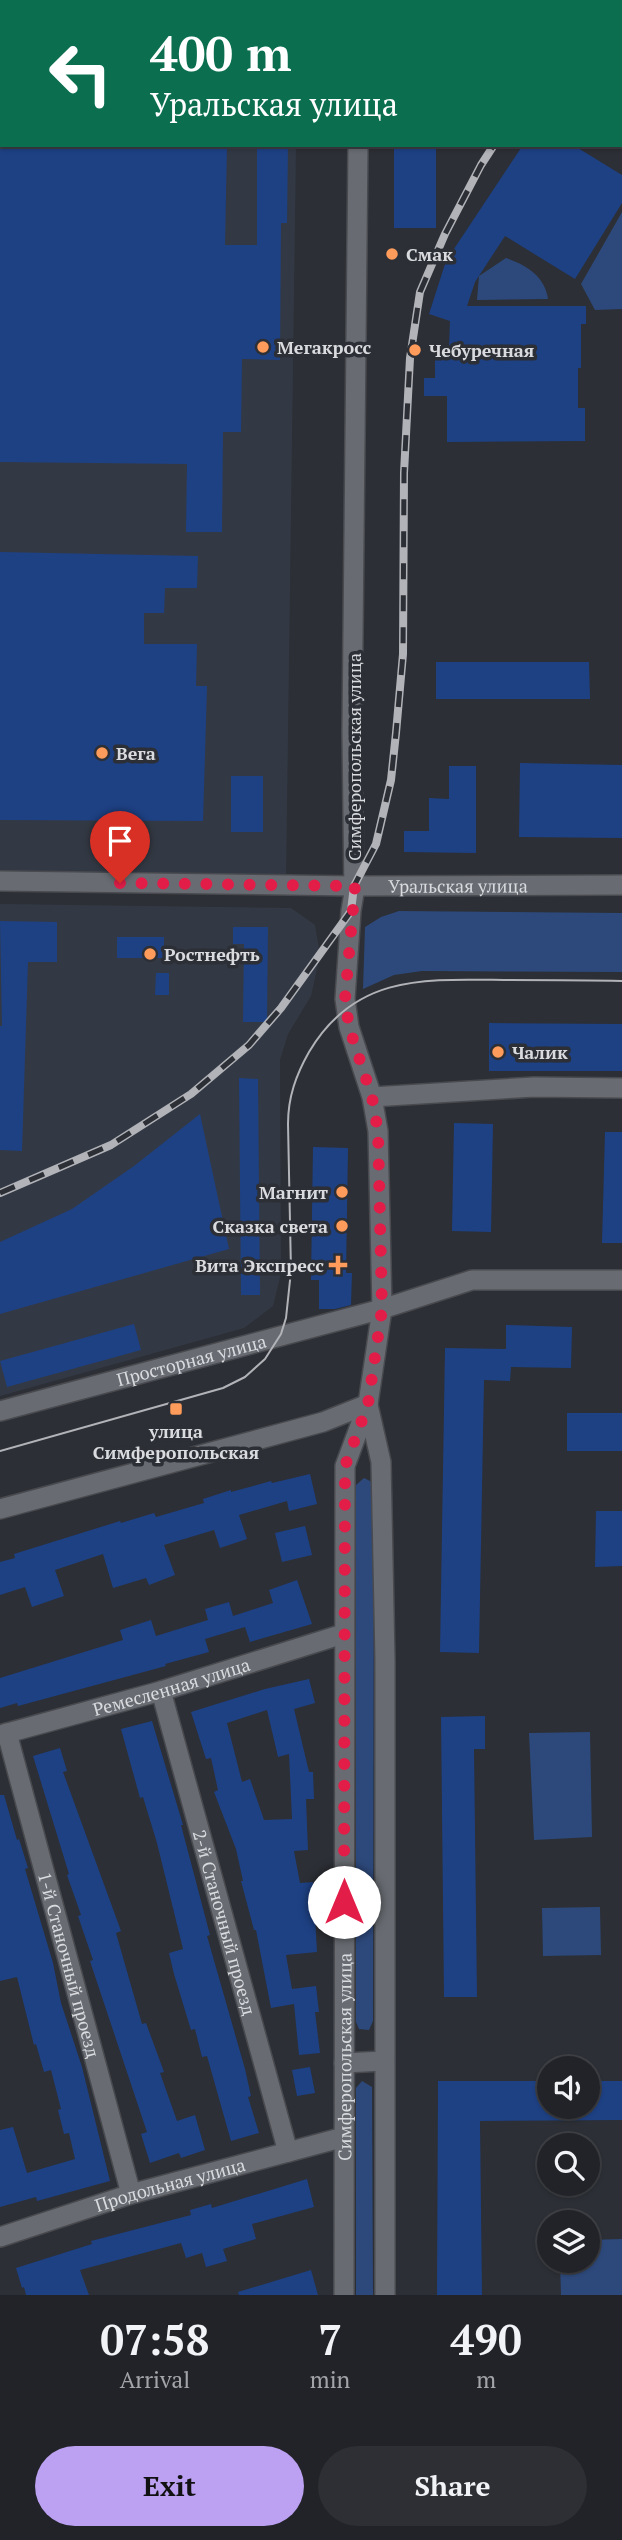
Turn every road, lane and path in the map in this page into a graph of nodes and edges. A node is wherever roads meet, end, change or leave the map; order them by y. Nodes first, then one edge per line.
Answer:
1 (358, 147) edge
2 (0, 881) edge
3 (622, 885) edge
4 (0, 888) edge
5 (354, 889) junction
6 (622, 893) edge
7 (622, 1088) edge
8 (372, 1097) junction
9 (622, 1280) edge
10 (382, 1309) junction
11 (368, 1404) junction
12 (0, 1411) edge
13 (0, 1509) edge
14 (343, 1634) junction
15 (161, 1691) junction
16 (4, 1734) edge
17 (384, 2061) junction
18 (344, 2063) junction
19 (344, 2137) junction
20 (288, 2152) junction
21 (131, 2194) junction
22 (0, 2237) edge
23 (344, 2295) edge
24 (385, 2295) edge

1 - 5 street, Симферопольская улица
2 - 5 street, Уральская улица
3 - 5 street, Уральская улица
4 - 5 street, Уральская улица
5 - 6 street, Уральская улица
5 - 8 street, Симферопольская улица
7 - 8 street
8 - 10 street, Симферопольская улица
9 - 10 street, Просторная улица
10 - 11 street, Симферопольская улица
10 - 12 street, Просторная улица
11 - 13 street
11 - 14 street, Симферопольская улица
11 - 17 street, Симферопольская улица
14 - 15 street, Ремесленная улица
14 - 18 street, Симферопольская улица
15 - 16 street, Ремесленная улица
15 - 20 street, 2-й Станочный проезд
16 - 21 street, 1-й Станочный проезд
17 - 18 street
17 - 24 street, Симферопольская улица
18 - 19 street, Симферопольская улица
19 - 20 street, Продольная улица
19 - 23 street, Симферопольская улица
20 - 21 street, Продольная улица
21 - 22 street, Продольная улица

